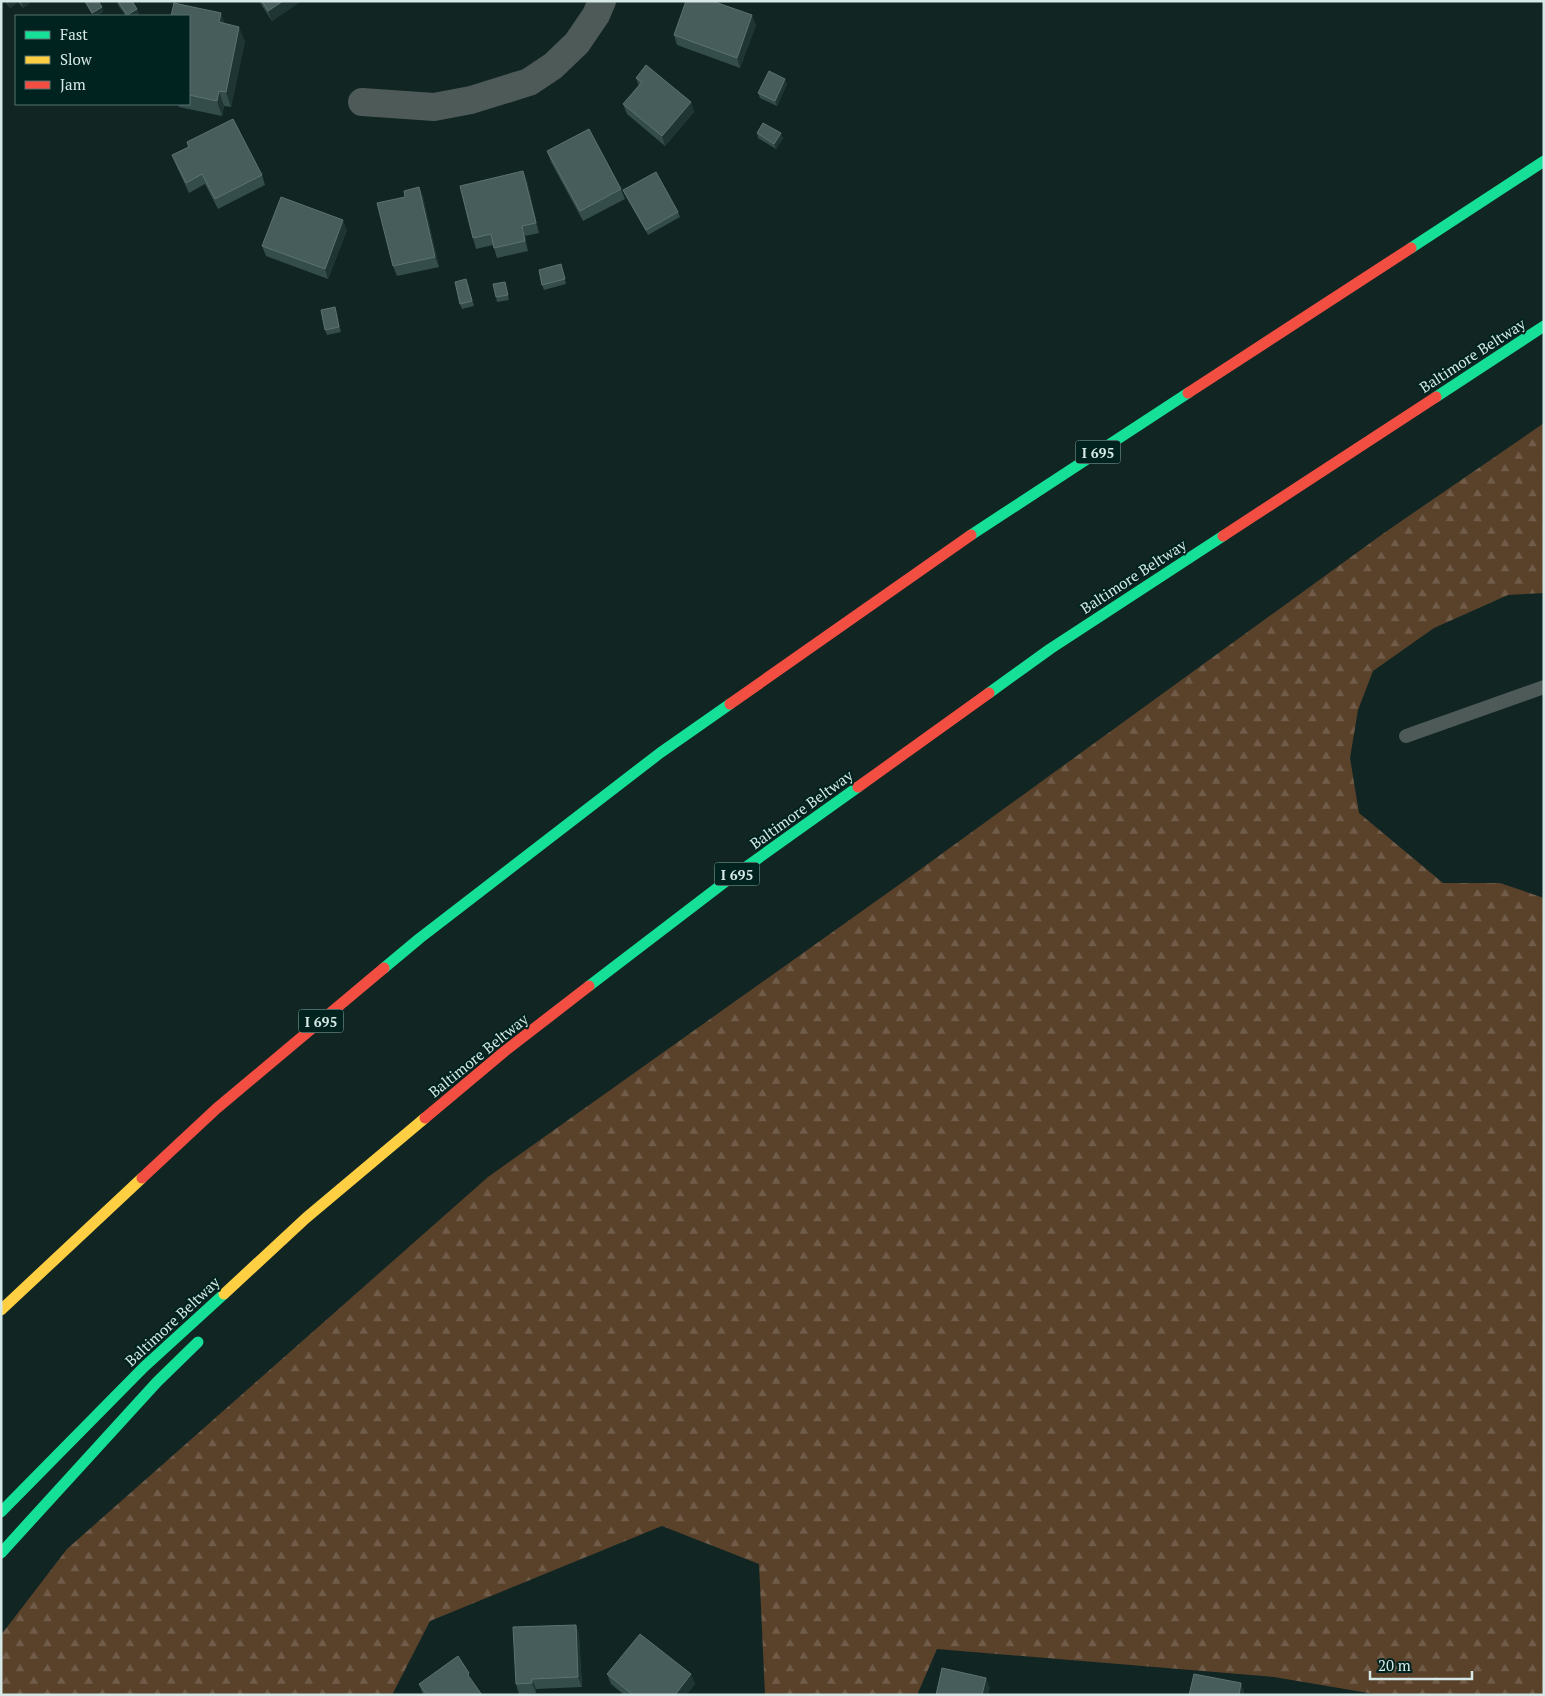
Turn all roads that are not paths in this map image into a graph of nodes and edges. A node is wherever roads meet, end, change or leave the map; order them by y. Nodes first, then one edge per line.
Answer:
1 (602, 1) edge
2 (362, 102) dead end
3 (1544, 161) edge
4 (1544, 326) edge
5 (1544, 687) edge
6 (1406, 736) dead end
7 (505, 1051) junction
8 (306, 1234) dead end
9 (1, 1310) edge
10 (207, 1332) dead end
11 (1, 1512) edge
12 (1, 1553) edge

1 - 2 street
3 - 9 highway, I 695
4 - 7 highway, Baltimore Beltway / I 695
5 - 6 lane
7 - 8 highway
7 - 11 highway, Baltimore Beltway / I 695
10 - 12 highway

